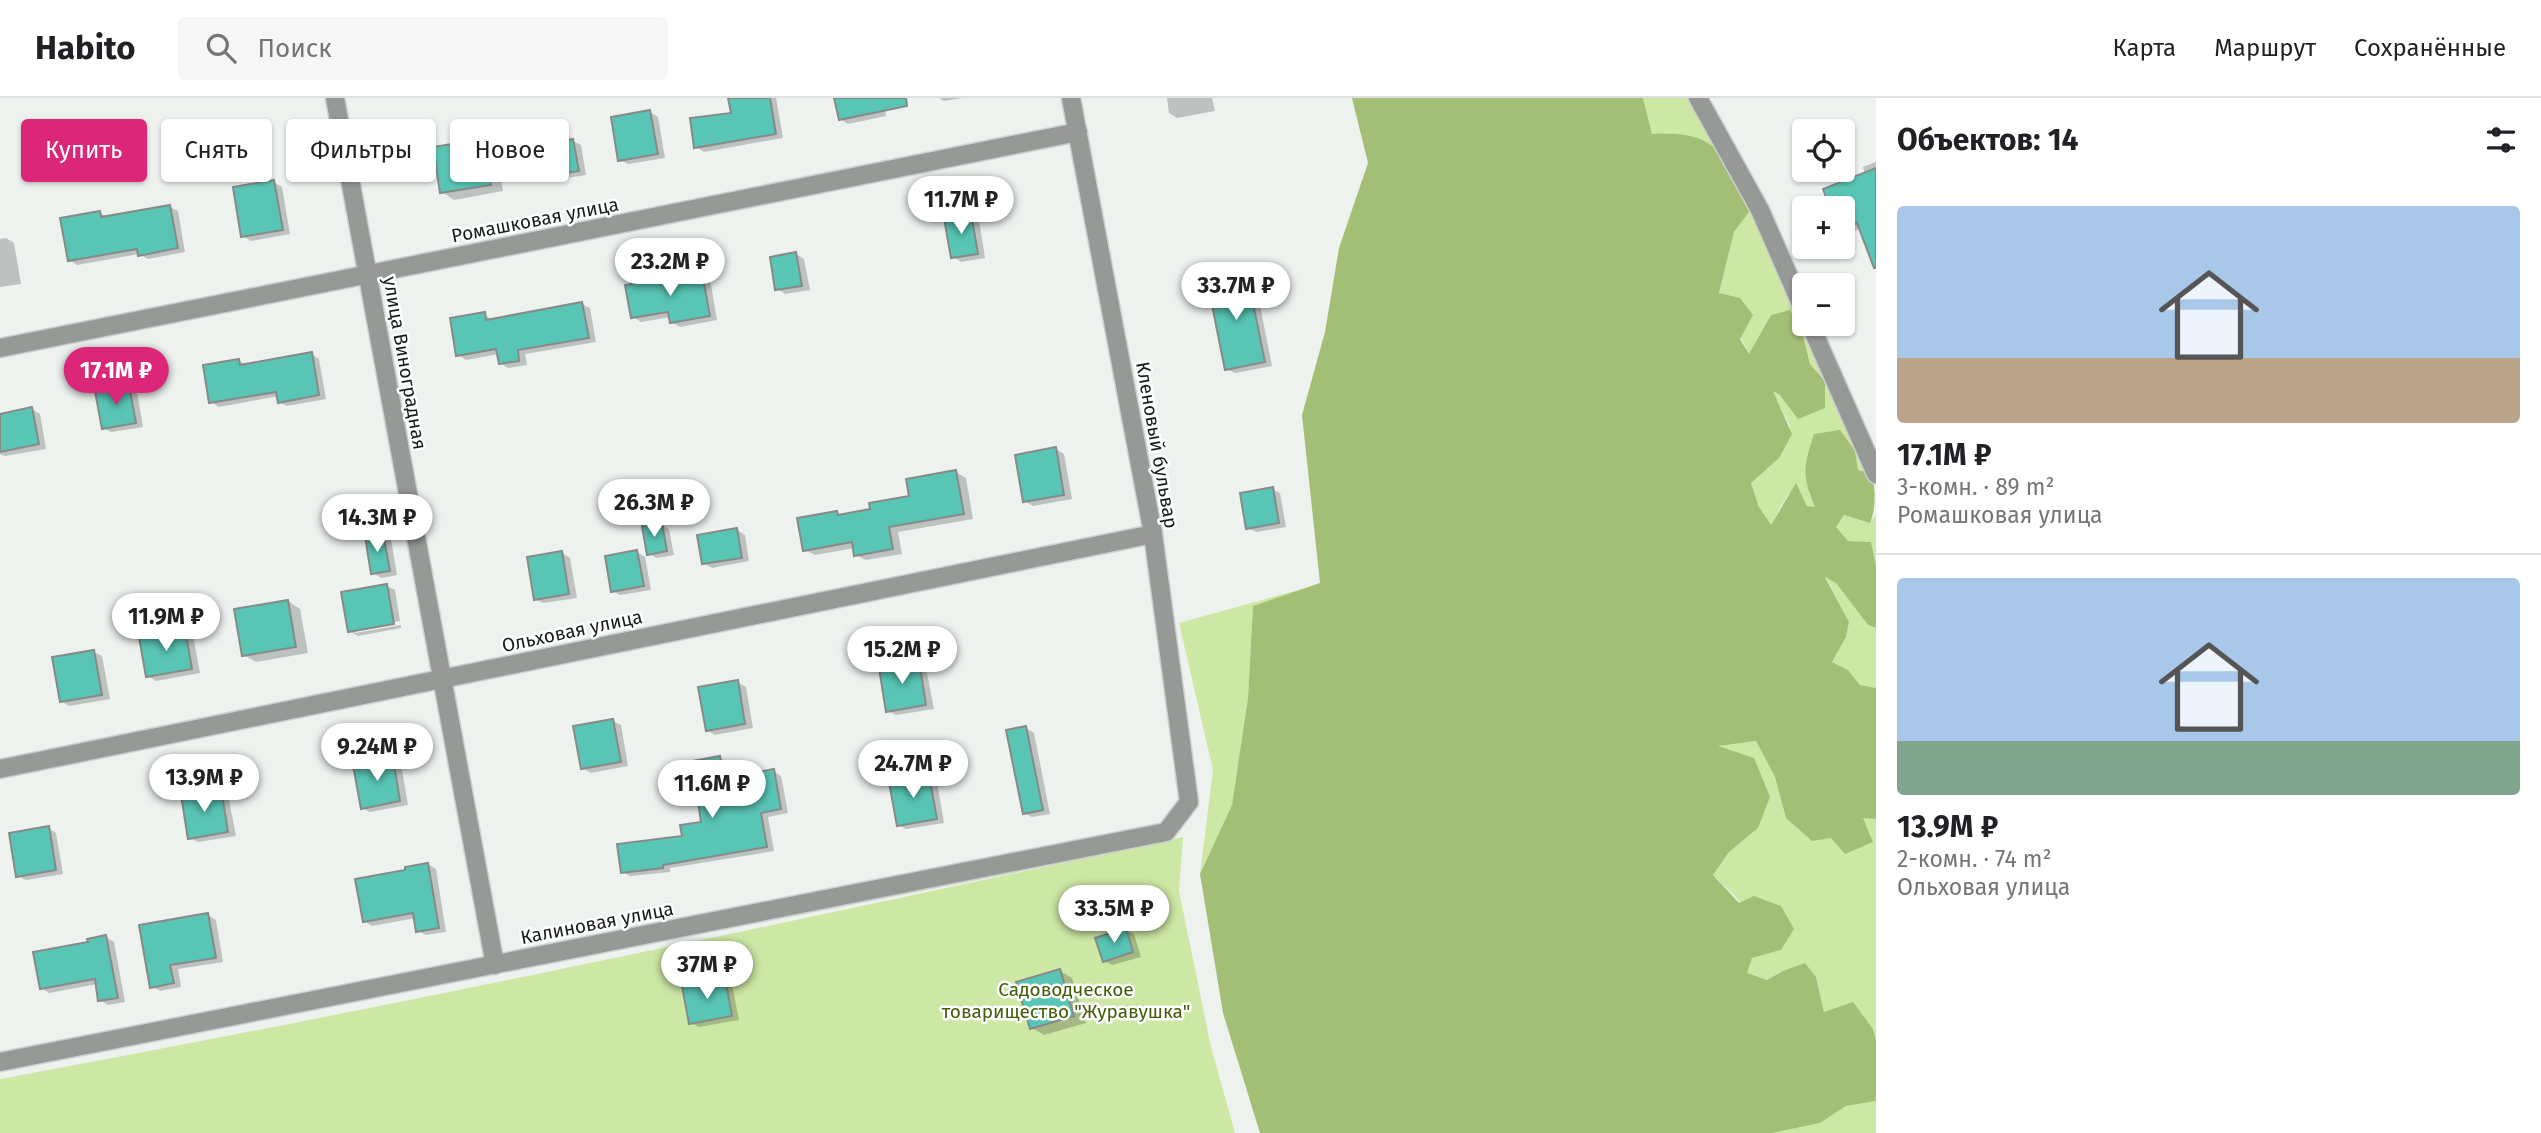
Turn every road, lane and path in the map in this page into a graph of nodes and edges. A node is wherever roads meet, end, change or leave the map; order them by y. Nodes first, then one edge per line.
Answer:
1 (335, 98) edge
2 (1071, 98) edge
3 (1698, 98) edge
4 (1078, 132) junction
5 (368, 275) junction
6 (1792, 283) edge
7 (1815, 336) edge
8 (0, 348) edge
9 (1876, 474) edge
10 (1153, 534) junction
11 (442, 679) junction
12 (0, 769) edge
13 (1189, 802) joint
14 (495, 965) junction
15 (0, 1062) edge

1 - 5 street, улица Виноградная
2 - 4 street, Кленовый бульвар
3 - 6 street
4 - 5 street, Ромашковая улица
4 - 10 street, Кленовый бульвар
5 - 8 street, Ромашковая улица
5 - 11 street, улица Виноградная
7 - 9 street
10 - 11 street, Ольховая улица
10 - 13 street, Кленовый бульвар
11 - 12 street, Ольховая улица
11 - 14 street, улица Виноградная
13 - 14 street, Калиновая улица
14 - 15 street, Калиновая улица

